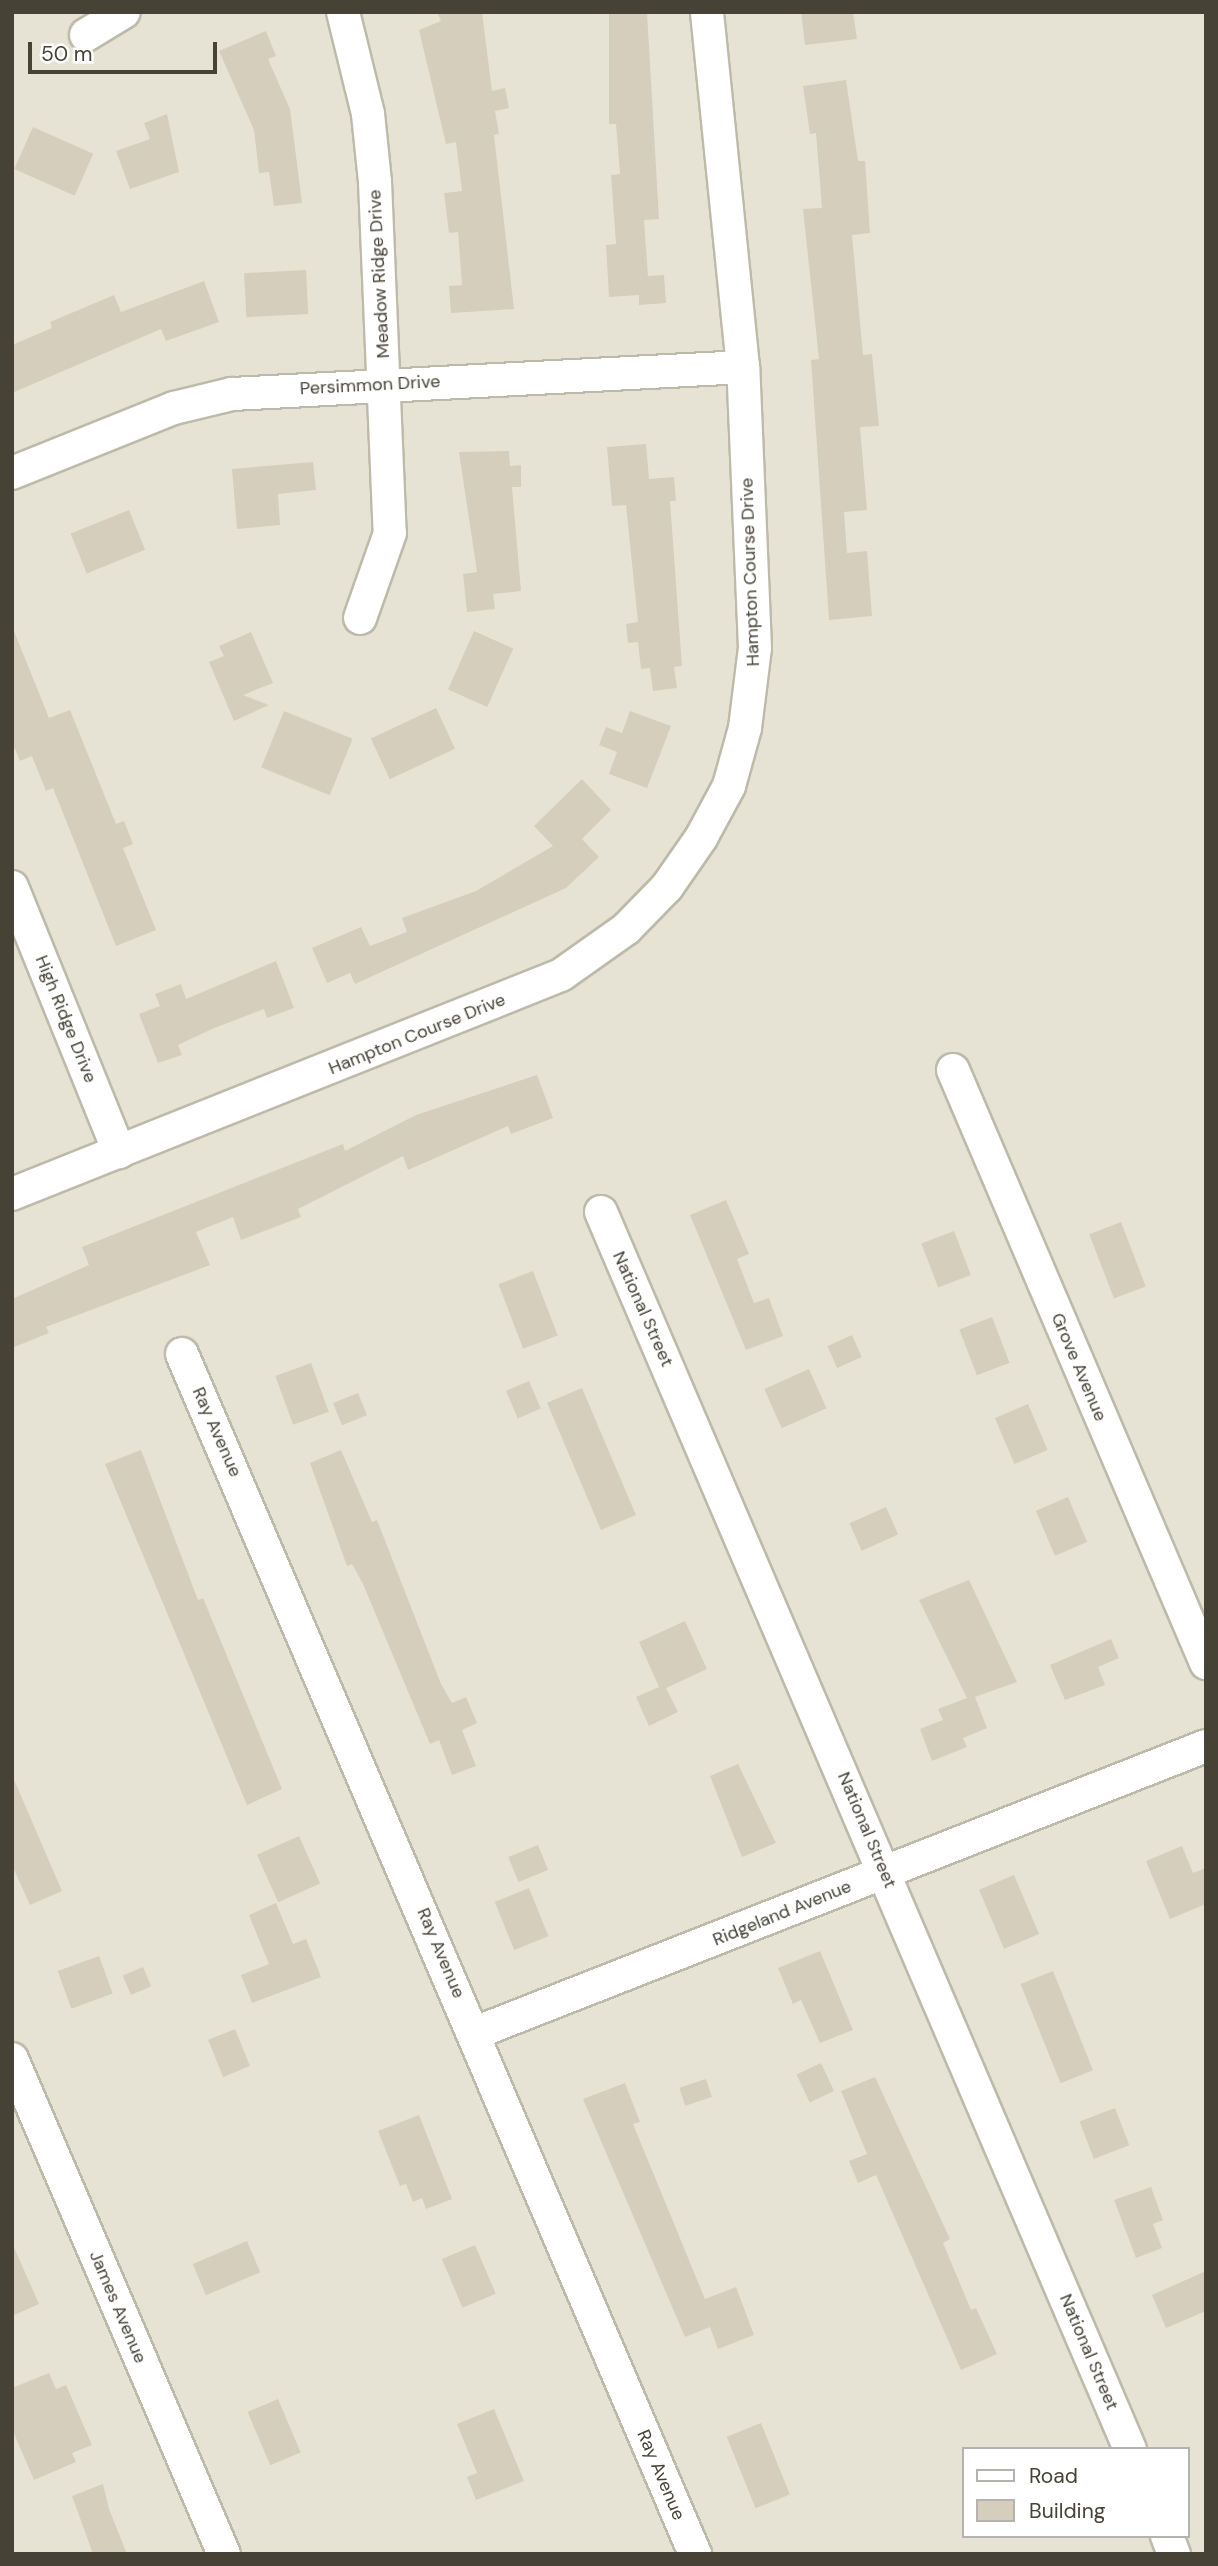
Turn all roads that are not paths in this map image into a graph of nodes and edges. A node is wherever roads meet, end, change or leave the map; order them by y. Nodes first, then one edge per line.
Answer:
1 (124, 12) edge
2 (343, 12) edge
3 (707, 12) edge
4 (86, 35) dead end
5 (743, 367) junction
6 (384, 387) junction
7 (12, 473) edge
8 (360, 618) dead end
9 (12, 887) edge
10 (953, 1070) dead end
11 (119, 1152) junction
12 (12, 1194) edge
13 (601, 1212) dead end
14 (182, 1354) dead end
15 (1206, 1663) edge
16 (1206, 1746) edge
17 (885, 1872) junction
18 (475, 2033) junction
19 (12, 2059) edge
20 (1129, 2447) edge
21 (224, 2554) edge
22 (695, 2554) edge

1 - 4 street
2 - 6 street, Meadow Ridge Drive
3 - 5 street, Hampton Course Drive
5 - 6 street, Persimmon Drive
5 - 11 street, Hampton Course Drive
6 - 7 street, Persimmon Drive
6 - 8 street, Meadow Ridge Drive
9 - 11 street, High Ridge Drive
10 - 15 street, Grove Avenue
11 - 12 street, Hampton Course Drive
13 - 17 street, National Street
14 - 18 street, Ray Avenue
16 - 17 street, Ridgeland Avenue
17 - 18 street, Ridgeland Avenue
17 - 20 street, National Street
18 - 22 street, Ray Avenue
19 - 21 street, James Avenue

